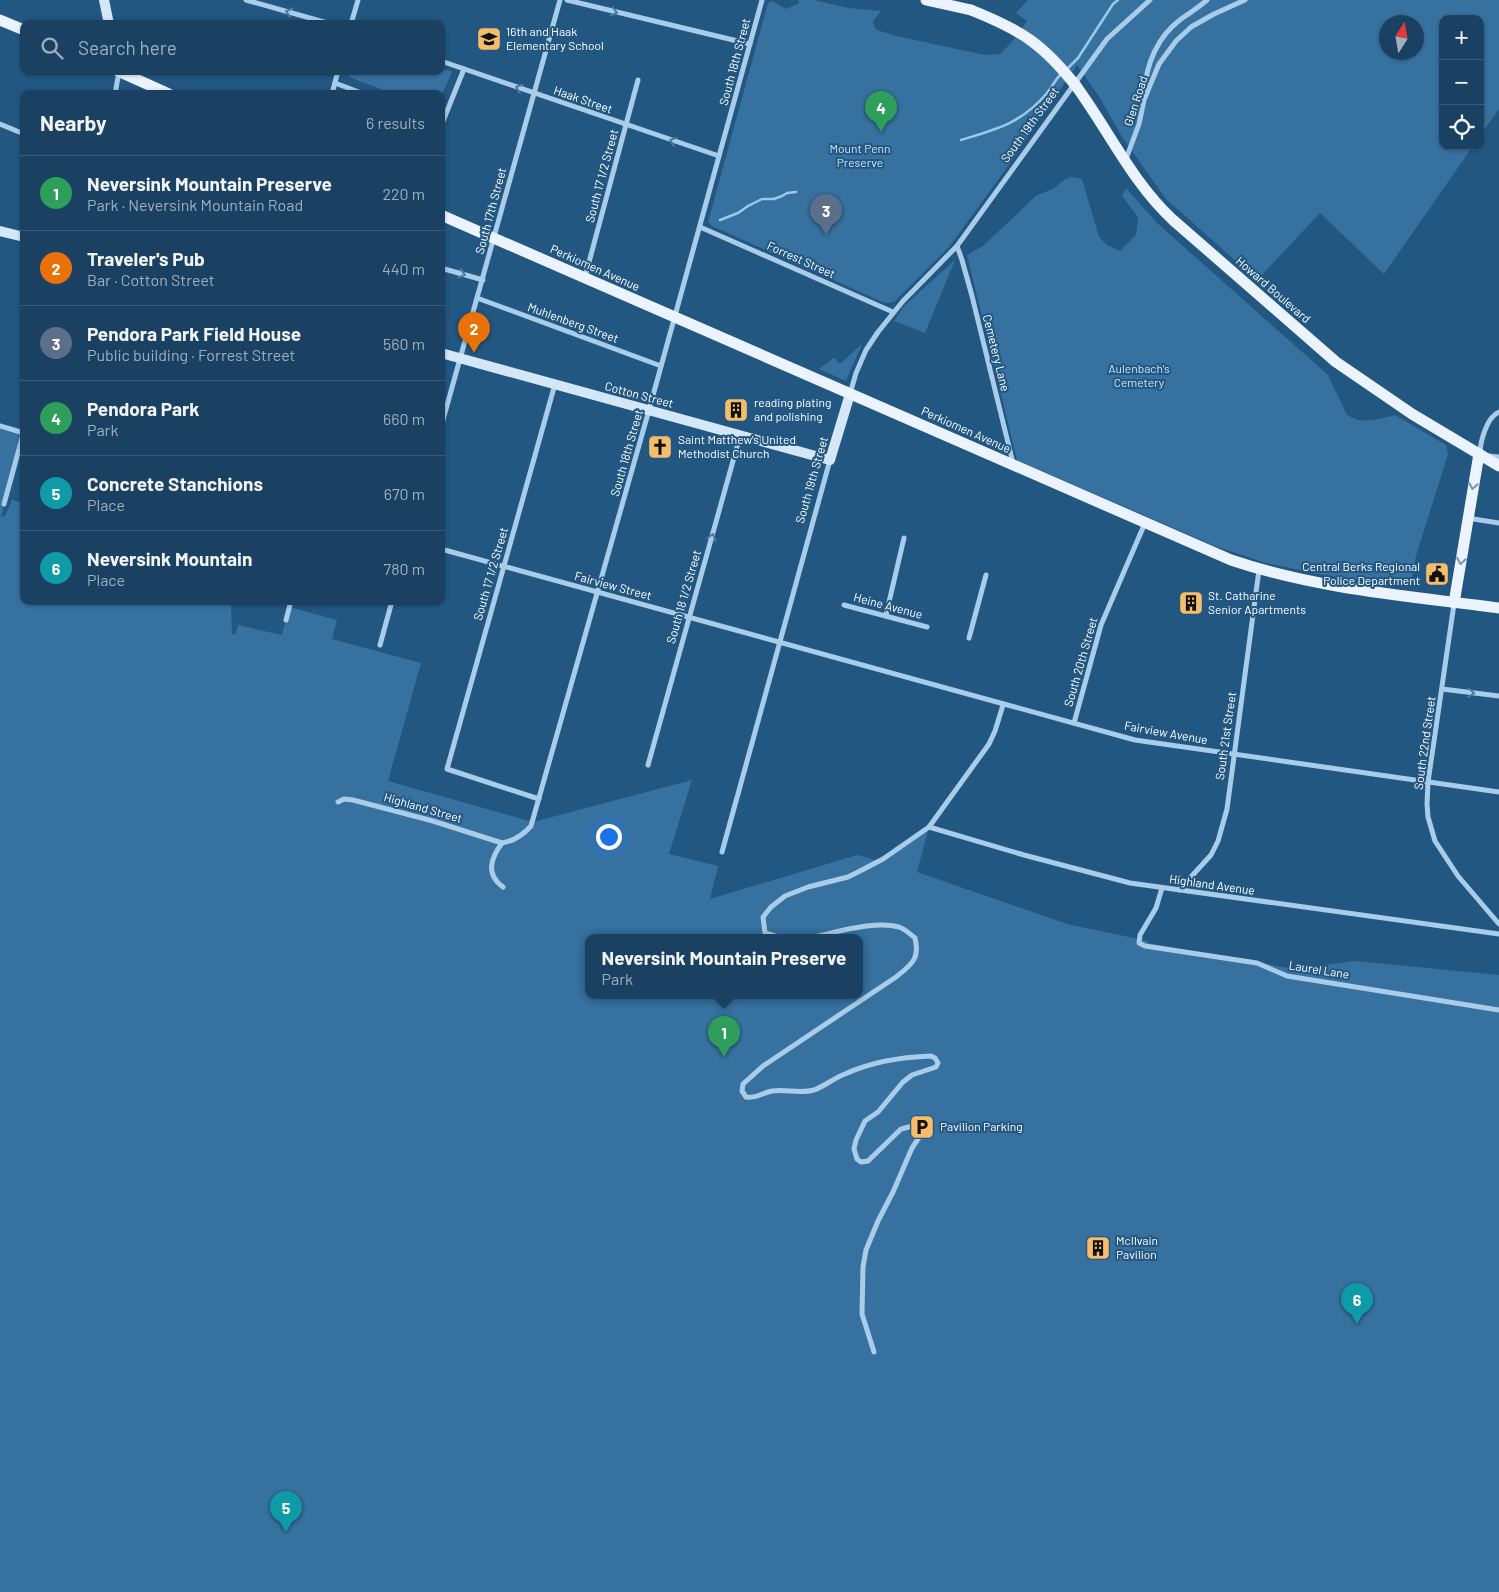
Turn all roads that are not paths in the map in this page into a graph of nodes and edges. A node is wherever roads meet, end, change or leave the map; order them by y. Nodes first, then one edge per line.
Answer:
1 (104, 0) edge
2 (246, 0) edge
3 (358, 0) edge
4 (560, 0) edge
5 (567, 0) edge
6 (762, 0) edge
7 (926, 0) edge
8 (1150, 0) edge
9 (1207, 0) edge
10 (1245, 0) edge
11 (0, 20) edge
12 (108, 20) edge
13 (317, 20) edge
14 (352, 20) edge
15 (20, 28) edge
16 (750, 44) junction
17 (445, 62) edge
18 (464, 69) junction
19 (118, 75) edge
20 (128, 75) edge
21 (337, 75) edge
22 (638, 80) dead end
23 (335, 83) junction
24 (116, 90) edge
25 (160, 90) edge
26 (333, 90) edge
27 (353, 90) edge
28 (534, 93) junction
29 (1144, 100) junction
30 (445, 116) edge
31 (0, 124) edge
32 (626, 125) junction
33 (20, 132) edge
34 (719, 156) junction
35 (1125, 162) junction
36 (445, 217) edge
37 (700, 227) junction
38 (0, 231) edge
39 (20, 236) edge
40 (494, 238) junction
41 (957, 246) junction
42 (445, 269) edge
43 (584, 278) junction
44 (482, 280) junction
45 (478, 298) junction
46 (893, 312) junction
47 (675, 318) junction
48 (445, 354) edge
49 (461, 358) junction
50 (661, 366) junction
51 (555, 384) junction
52 (850, 394) junction
53 (649, 410) junction
54 (1499, 412) edge
55 (445, 413) edge
56 (0, 426) edge
57 (20, 431) edge
58 (740, 435) junction
59 (20, 446) edge
60 (1479, 454) junction
61 (1499, 457) edge
62 (830, 460) junction
63 (1014, 466) junction
64 (1499, 466) edge
65 (4, 504) dead end
66 (1468, 518) junction
67 (1499, 523) edge
68 (1145, 524) junction
69 (904, 538) dead end
70 (445, 550) edge
71 (503, 566) junction
72 (1259, 569) junction
73 (986, 575) dead end
74 (598, 592) junction
75 (1454, 603) junction
76 (290, 605) edge
77 (391, 605) edge
78 (844, 605) dead end
79 (1499, 608) edge
80 (886, 616) junction
81 (689, 618) junction
82 (286, 620) dead end
83 (927, 627) dead end
84 (969, 638) dead end
85 (780, 642) junction
86 (380, 645) dead end
87 (1442, 689) junction
88 (1499, 696) edge
89 (1003, 704) junction
90 (1074, 723) junction
91 (1234, 754) junction
92 (648, 765) dead end
93 (1428, 782) junction
94 (1499, 792) edge
95 (539, 799) junction
96 (338, 802) dead end
97 (929, 827) junction
98 (502, 842) junction
99 (510, 842) joint
100 (722, 852) dead end
101 (503, 887) dead end
102 (1162, 888) junction
103 (1179, 890) junction
104 (1499, 924) edge
105 (771, 934) edge
106 (828, 934) edge
107 (1499, 934) edge
108 (862, 999) edge
109 (863, 999) edge
110 (1499, 1010) edge
111 (874, 1352) dead end

1 - 12 street
13 -> 2 street
3 - 14 street
4 - 28 street, South 17th Street
5 -> 16 street
6 - 16 street, South 18th Street
7 - 35 main road, Howard Boulevard, bridge
8 - 41 street, South 19th Street
9 - 29 street
10 - 29 street, Glen Road
11 - 15 main road
16 - 34 street, South 18th Street
17 - 18 street, Haak Street
28 -> 18 street, Haak Street
18 - 30 street
19 - 24 street
20 - 25 main road
21 - 23 street
22 - 32 street, South 17 1/2 Street
23 - 26 street
23 - 27 street
28 - 32 street, Haak Street
28 - 40 street, South 17th Street
29 - 35 street, Glen Road
31 - 33 street
34 -> 32 street, Haak Street
32 - 43 street, South 17 1/2 Street
34 - 37 street, South 18th Street
35 - 60 main road, Howard Boulevard
36 - 40 main road, Perkiomen Avenue
37 - 46 street, Forrest Street
37 - 47 street, South 18th Street
38 - 39 street
40 - 43 main road, Perkiomen Avenue
40 - 44 street, South 17th Street
41 - 46 street, South 19th Street
41 - 63 street, Cemetery Lane
42 -> 44 street
43 - 47 main road, Perkiomen Avenue
44 - 45 street, South 17th Street
45 - 49 street, South 17th Street
45 - 50 street, Muhlenberg Street
46 - 52 street, South 19th Street
47 - 50 street, South 18th Street
47 - 52 main road, Perkiomen Avenue
48 - 49 street, Cotton Street
49 - 51 street, Cotton Street
49 - 55 street, South 17th Street
50 - 53 street, South 18th Street
51 - 53 street, Cotton Street
51 - 71 street, South 17 1/2 Street
52 - 62 street, South 19th Street
52 - 63 main road, Perkiomen Avenue
53 - 58 street, Cotton Street
53 - 74 street, South 18th Street
54 - 60 street
56 - 57 street
58 - 62 street, Cotton Street
81 -> 58 street, South 18 1/2 Street
59 - 65 street
60 - 61 street
60 - 64 main road, Howard Boulevard
60 -> 66 main road
62 - 85 street, South 19th Street
63 - 68 main road, Perkiomen Avenue
66 - 67 street
66 -> 75 main road
68 - 72 main road, Perkiomen Avenue
68 - 90 street, South 20th Street
69 - 80 street
70 - 71 street, Fairview Street
71 - 74 street, Fairview Street
71 - 95 street, South 17 1/2 Street
72 - 75 main road, Perkiomen Avenue
72 - 91 street, South 21st Street
73 - 84 street
74 - 81 street, Fairview Street
74 - 95 street, South 18th Street
75 - 79 main road, Perkiomen Avenue
75 - 87 street, South 22nd Street
76 - 82 street
77 - 86 street
78 - 80 street, Heine Avenue
80 - 83 street, Heine Avenue
81 - 85 street, Fairview Street
81 - 92 street, South 18 1/2 Street
85 - 89 street, Fairview Avenue
85 - 100 street, South 19th Street
87 -> 88 street
87 - 93 street, South 22nd Street
89 - 90 street, Fairview Avenue
89 - 97 street
90 - 91 street, Fairview Avenue
91 - 93 street, Fairview Avenue
91 - 103 street, South 21st Street
93 - 94 street, Fairview Avenue
93 - 104 street, South 22nd Street
95 - 99 street, South 18th Street
96 - 98 street, Highland Street
97 - 102 street, Highland Avenue
97 - 105 street
98 - 99 street, Highland Street
98 - 101 street
102 - 103 street, Highland Avenue
102 - 110 street, Laurel Lane
103 - 107 street, Highland Avenue
106 - 109 street
108 - 111 street

